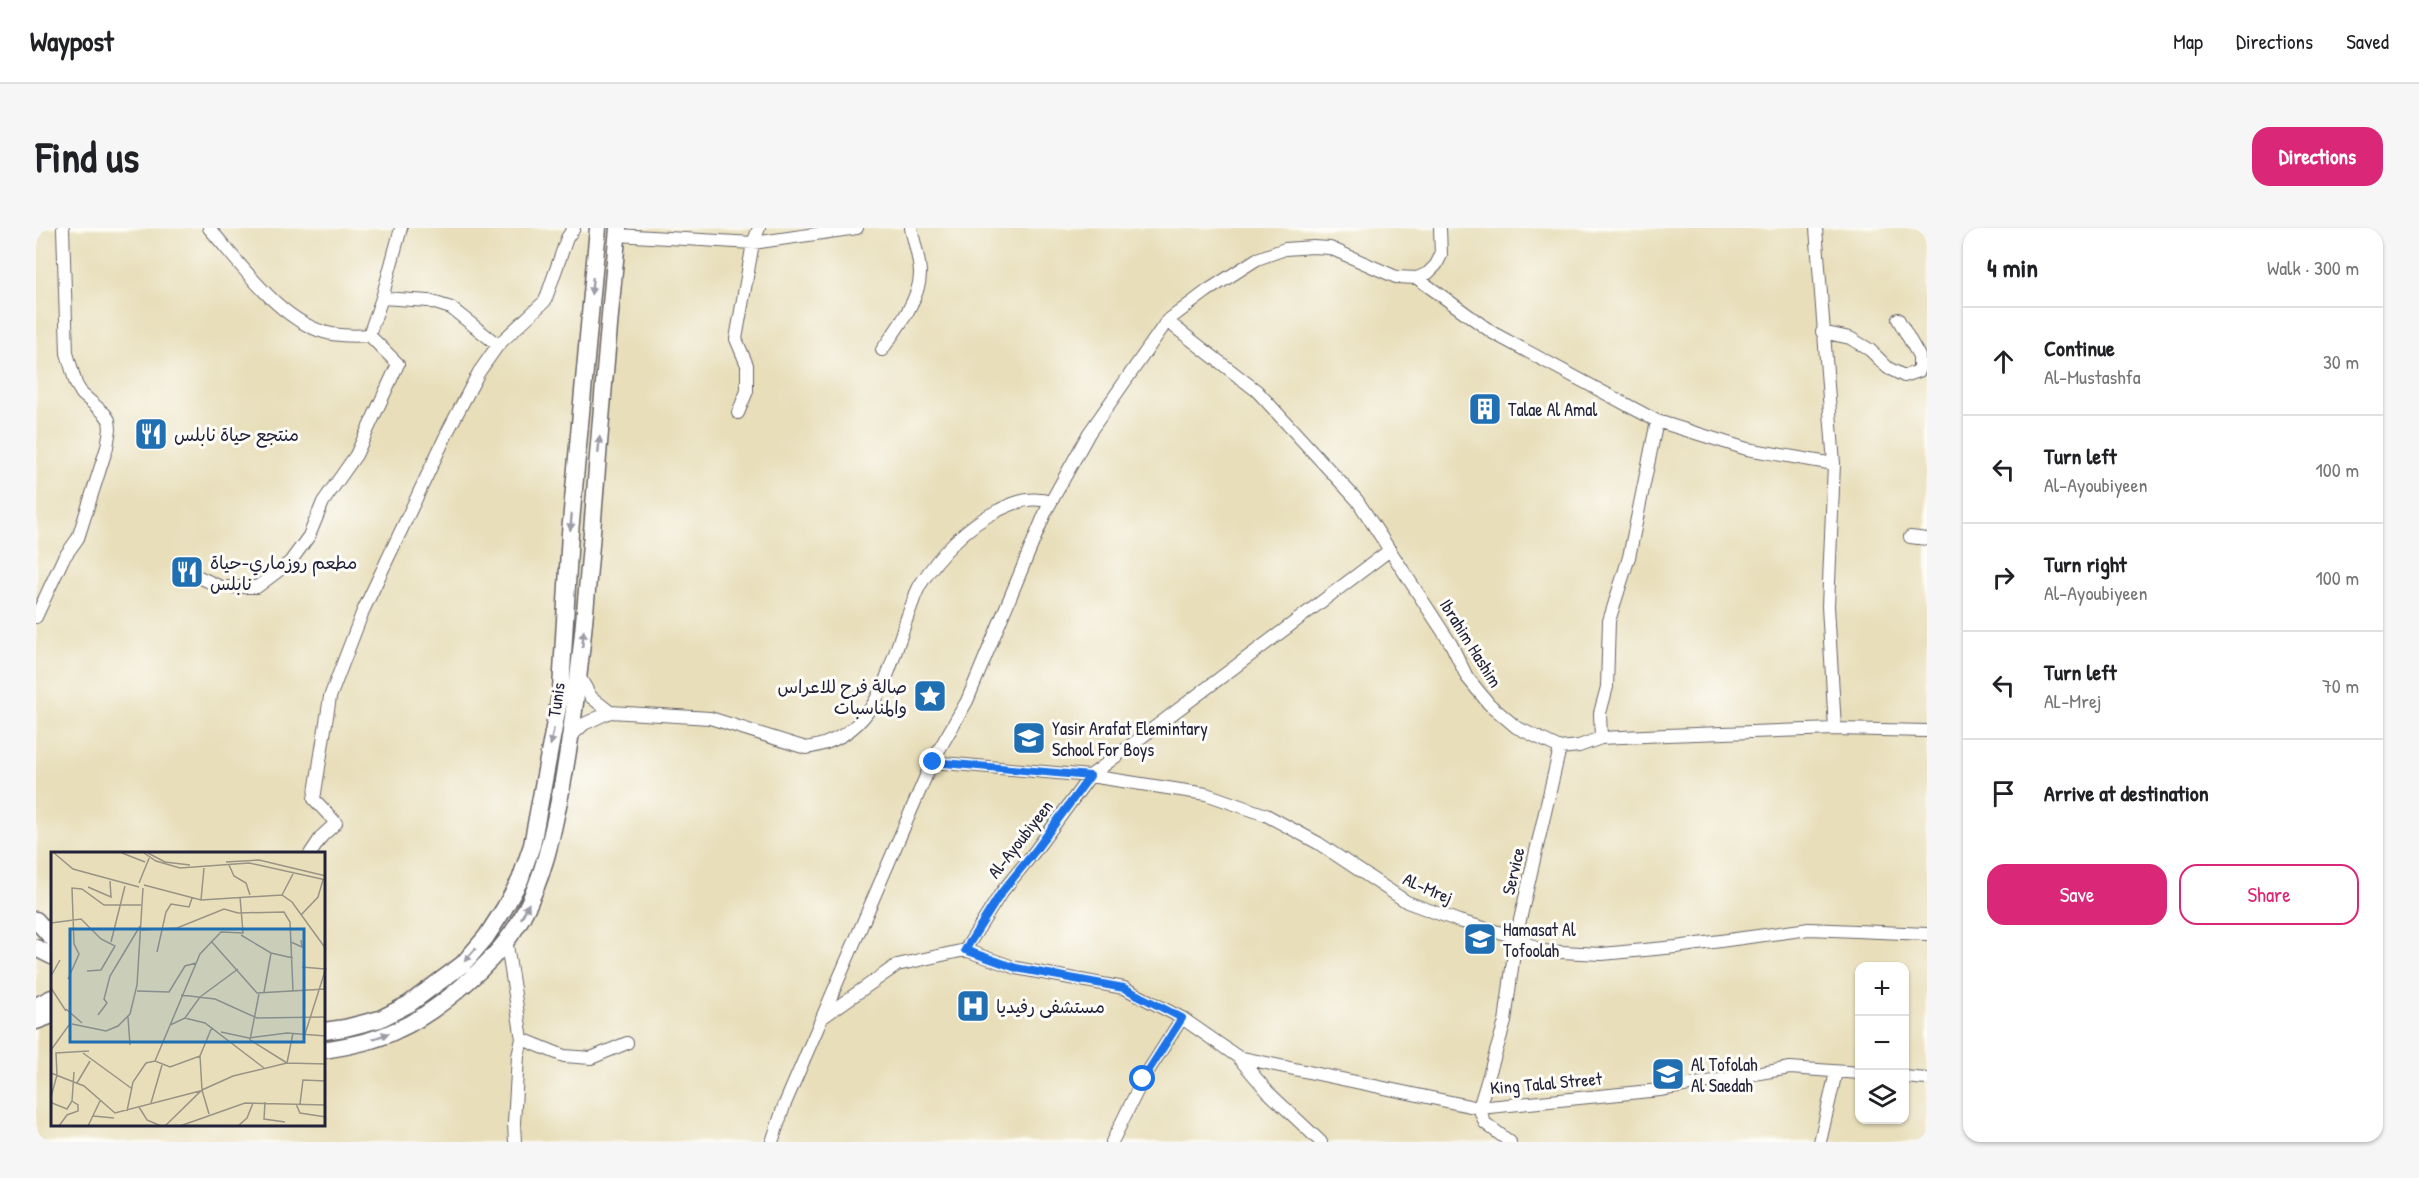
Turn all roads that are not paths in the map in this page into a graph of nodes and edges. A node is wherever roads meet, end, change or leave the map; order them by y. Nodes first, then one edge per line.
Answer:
1 (63, 228) edge
2 (208, 228) edge
3 (401, 228) edge
4 (574, 228) edge
5 (598, 228) edge
6 (759, 228) edge
7 (857, 228) edge
8 (911, 228) edge
9 (1440, 228) edge
10 (1816, 228) edge
11 (617, 232) edge
12 (753, 243) junction
13 (1418, 278) junction
14 (382, 298) junction
15 (1898, 318) dead end
16 (1167, 321) junction
17 (1822, 332) junction
18 (369, 335) junction
19 (498, 345) junction
20 (882, 350) dead end
21 (738, 413) dead end
22 (1657, 421) junction
23 (1834, 464) junction
24 (1052, 502) junction
25 (1910, 537) dead end
26 (1927, 539) edge
27 (1390, 550) junction
28 (179, 568) dead end
29 (36, 617) edge
30 (579, 676) junction
31 (610, 712) junction
32 (1835, 729) junction
33 (1927, 731) edge
34 (570, 737) junction
35 (1601, 738) junction
36 (1560, 748) junction
37 (933, 762) junction
38 (1090, 776) junction
39 (311, 852) edge
40 (36, 920) edge
41 (1927, 934) edge
42 (1516, 937) junction
43 (506, 939) junction
44 (43, 947) edge
45 (965, 950) junction
46 (51, 998) edge
47 (36, 1006) edge
48 (51, 1015) edge
49 (823, 1017) junction
50 (1182, 1018) junction
51 (36, 1021) edge
52 (326, 1031) edge
53 (522, 1039) junction
54 (627, 1043) dead end
55 (326, 1050) edge
56 (1238, 1057) junction
57 (1836, 1072) junction
58 (1855, 1073) edge
59 (1909, 1077) edge
60 (1927, 1079) edge
61 (1479, 1108) junction
62 (515, 1142) edge
63 (772, 1142) edge
64 (1112, 1142) edge
65 (1321, 1142) edge
66 (1510, 1142) edge
67 (1820, 1142) edge

1 - 29 street
2 - 18 street
3 - 14 street
4 - 19 street
5 -> 52 main road
6 - 12 street
7 - 12 street
8 - 20 street
9 - 13 street
10 - 17 street
11 - 12 street
30 -> 11 main road, Tunis
12 - 21 street
13 - 16 street
13 - 22 street
14 - 18 street
14 - 19 street
15 - 17 street
16 - 24 street
16 - 27 street, Ibrahim Hashim
17 - 23 street
18 - 28 street
19 - 39 street
22 - 23 street
22 - 35 street
23 - 32 street
24 - 31 street
24 - 37 street
25 - 26 street
27 - 36 street, Ibrahim Hashim
27 - 38 street, Al-Ayoubiyeen
30 - 31 street
30 - 34 main road, Tunis
31 - 34 street
32 - 33 street
32 - 35 street
43 -> 34 main road, Tunis
35 - 36 street
36 - 42 street, Service
37 - 38 street, AL-Mrej
37 - 49 street
38 - 42 street, AL-Mrej
38 - 45 street, Al-Ayoubiyeen
40 - 44 main road
41 - 42 street, AL-Mrej
42 - 61 street, Service
43 - 53 street
55 -> 43 main road, Tunis
45 - 49 street
45 - 50 street
46 - 47 main road
48 - 51 main road
49 - 63 street
50 - 56 street
50 - 64 street
53 - 54 street
53 - 62 street
56 - 61 street, King Talal Street
56 - 65 street
57 - 58 street, King Talal Street
57 - 61 street, King Talal Street
57 - 67 street
59 - 60 street
61 - 66 street

